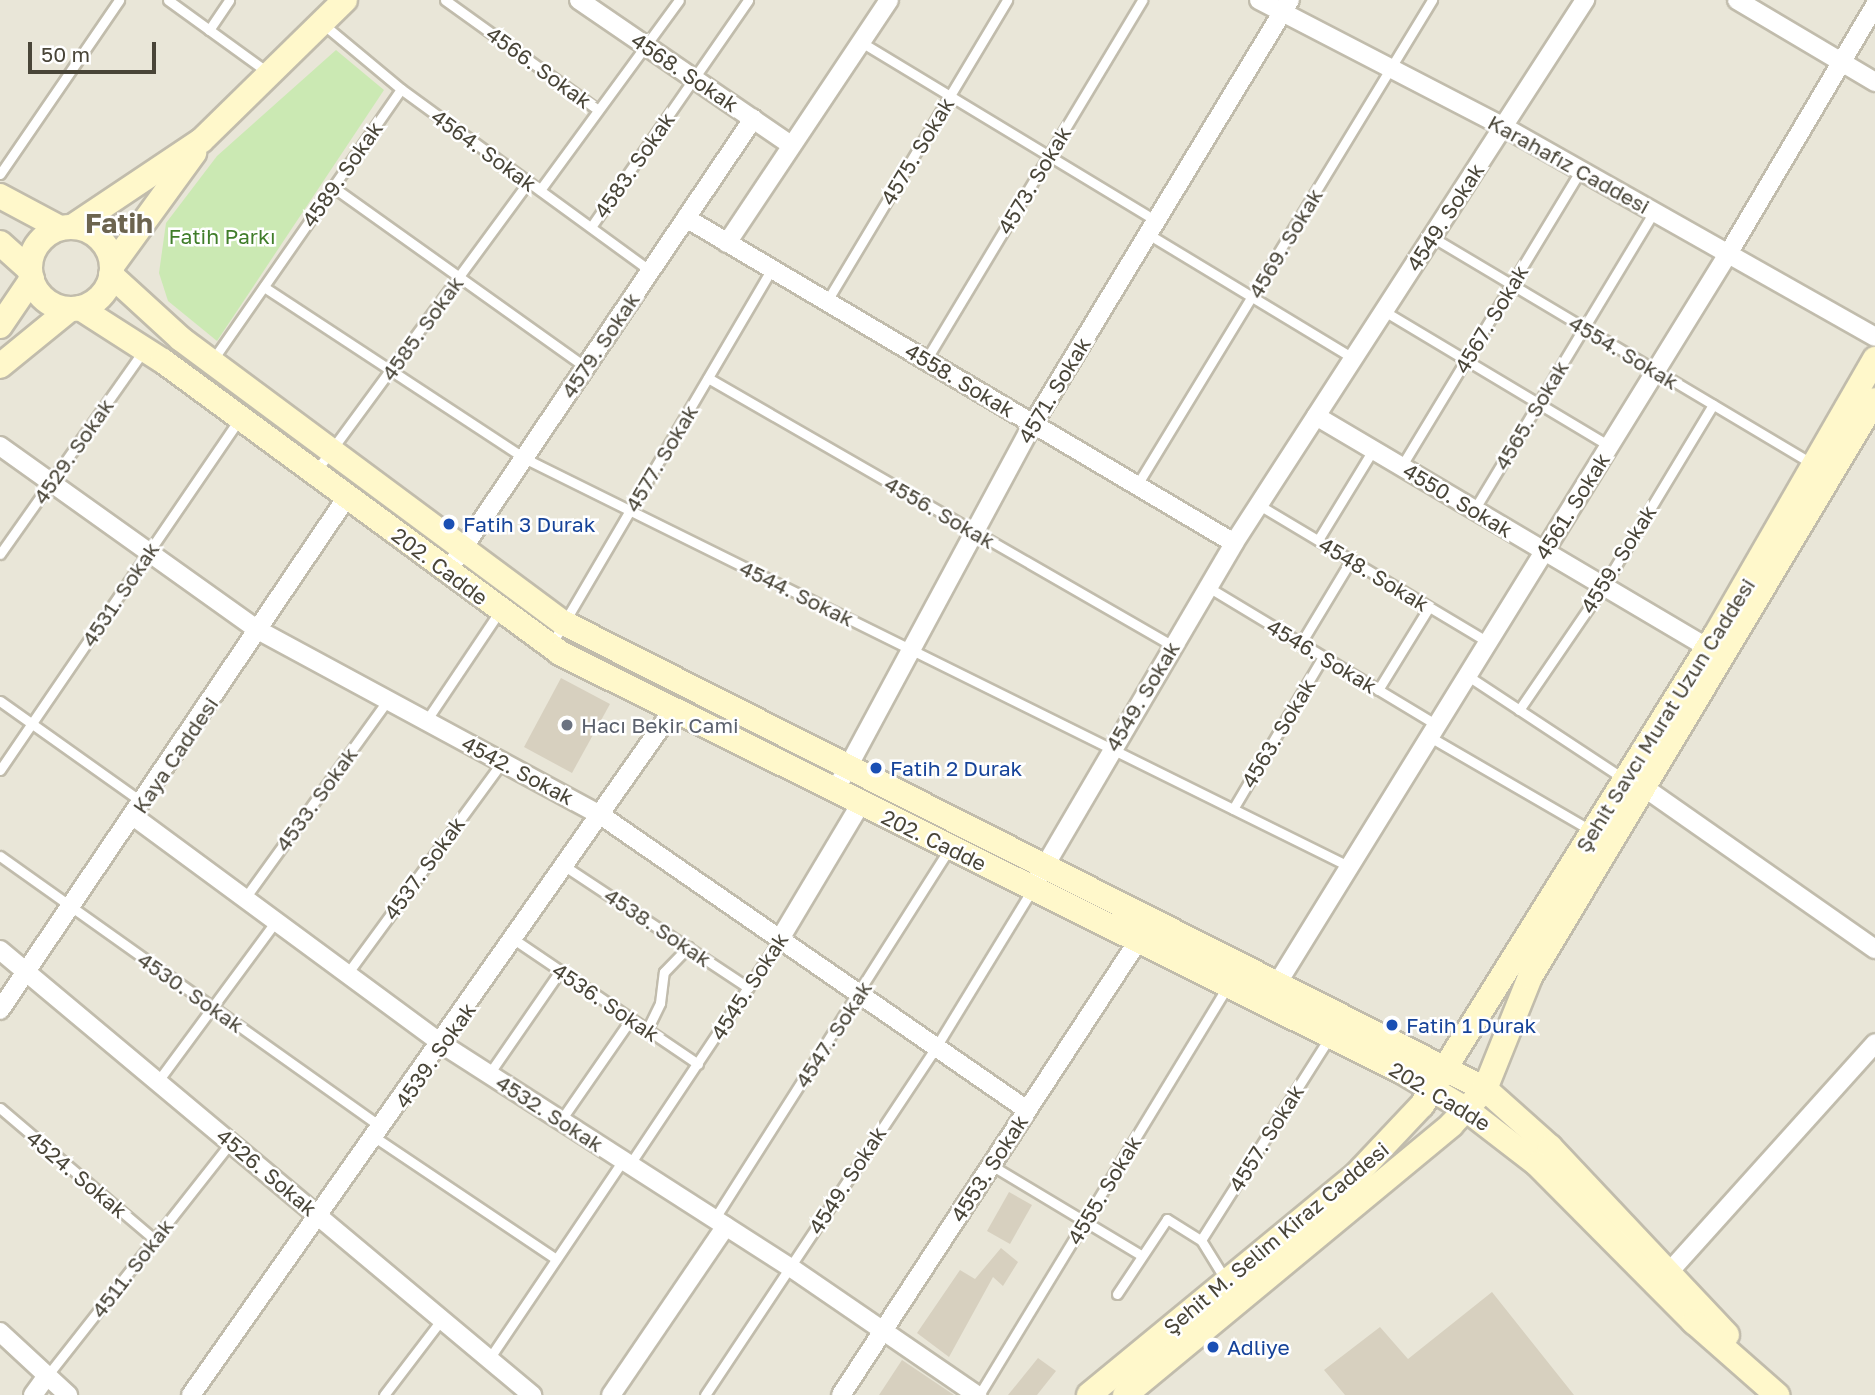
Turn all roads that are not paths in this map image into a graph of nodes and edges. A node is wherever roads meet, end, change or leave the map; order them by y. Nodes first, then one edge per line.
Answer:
1 (119, 0) edge
2 (168, 0) edge
3 (229, 0) edge
4 (345, 0) edge
5 (445, 0) edge
6 (579, 0) edge
7 (679, 0) edge
8 (748, 0) edge
9 (889, 0) edge
10 (1007, 0) edge
11 (1142, 0) edge
12 (1259, 0) edge
13 (1432, 0) edge
14 (1585, 0) edge
15 (1737, 0) edge
16 (1875, 5) edge
17 (1287, 6) edge
18 (322, 23) junction
19 (209, 30) junction
20 (861, 42) junction
21 (646, 45) junction
22 (1842, 63) junction
23 (1390, 68) junction
24 (270, 73) junction
25 (694, 78) junction
26 (1875, 82) edge
27 (401, 89) junction
28 (950, 96) junction
29 (598, 110) junction
30 (753, 119) junction
31 (1504, 127) junction
32 (202, 140) junction
33 (791, 145) junction
34 (1049, 155) junction
35 (1581, 170) junction
36 (0, 174) edge
37 (528, 182) junction
38 (333, 187) junction
39 (540, 190) junction
40 (0, 196) edge
41 (1654, 212) junction
42 (686, 218) junction
43 (591, 227) junction
44 (1153, 227) junction
45 (66, 228) junction
46 (1432, 237) junction
47 (0, 243) edge
48 (727, 243) junction
49 (1728, 254) junction
50 (772, 269) junction
51 (112, 270) junction
52 (651, 271) junction
53 (31, 274) junction
54 (459, 277) junction
55 (1511, 285) junction
56 (264, 287) junction
57 (1252, 297) junction
58 (827, 301) junction
59 (75, 308) junction
60 (1384, 311) junction
61 (0, 326) edge
62 (1584, 328) junction
63 (1875, 337) edge
64 (145, 348) junction
65 (1353, 359) junction
66 (1875, 359) edge
67 (926, 360) junction
68 (1466, 360) junction
69 (211, 362) junction
70 (0, 366) edge
71 (585, 367) junction
72 (1656, 371) junction
73 (388, 374) junction
74 (708, 378) junction
75 (1875, 400) edge
76 (1539, 403) junction
77 (1713, 405) junction
78 (1316, 416) junction
79 (240, 418) junction
80 (1033, 424) junction
81 (0, 446) edge
82 (1610, 446) junction
83 (1373, 450) junction
84 (331, 452) junction
85 (524, 458) junction
86 (1816, 466) junction
87 (1401, 467) junction
88 (315, 474) junction
89 (50, 483) junction
90 (1137, 485) junction
91 (347, 498) junction
92 (1259, 505) junction
93 (1474, 510) junction
94 (630, 511) junction
95 (974, 531) junction
96 (1318, 540) junction
97 (1234, 543) junction
98 (462, 549) junction
99 (1544, 552) junction
100 (0, 554) edge
101 (148, 554) junction
102 (1351, 560) junction
103 (447, 572) junction
104 (1208, 587) junction
105 (1603, 587) junction
106 (1429, 607) junction
107 (500, 611) junction
108 (564, 623) junction
109 (258, 630) junction
110 (1488, 642) junction
111 (1301, 643) junction
112 (1172, 646) junction
113 (550, 647) junction
114 (1708, 648) junction
115 (909, 649) junction
116 (1323, 657) junction
117 (1468, 676) junction
118 (1378, 690) junction
119 (388, 700) junction
120 (0, 701) edge
121 (673, 710) junction
122 (1519, 710) junction
123 (426, 721) junction
124 (32, 723) junction
125 (1433, 731) junction
126 (1111, 749) junction
127 (502, 762) junction
128 (848, 767) junction
129 (0, 770) edge
130 (1635, 784) junction
131 (835, 791) junction
132 (861, 803) junction
133 (138, 809) junction
134 (1233, 809) junction
135 (602, 816) junction
136 (1593, 832) junction
137 (950, 848) junction
138 (0, 856) edge
139 (1044, 865) junction
140 (566, 867) junction
141 (1350, 867) junction
142 (1032, 889) junction
143 (245, 898) junction
144 (72, 907) junction
145 (276, 921) junction
146 (780, 939) junction
147 (515, 940) junction
148 (1138, 941) junction
149 (688, 947) junction
150 (1875, 949) edge
151 (0, 950) edge
152 (560, 971) junction
153 (29, 972) junction
154 (347, 974) junction
155 (1278, 982) junction
156 (1228, 986) junction
157 (749, 988) junction
158 (859, 993) junction
159 (1265, 1004) junction
160 (213, 1007) junction
161 (0, 1010) edge
162 (631, 1019) junction
163 (647, 1030) junction
164 (1330, 1036) junction
165 (1875, 1043) edge
166 (442, 1044) junction
167 (936, 1047) junction
168 (698, 1064) junction
169 (1447, 1066) junction
170 (489, 1074) junction
171 (158, 1081) junction
172 (1433, 1089) junction
173 (1485, 1089) junction
174 (0, 1108) edge
175 (1027, 1110) junction
176 (1467, 1110) junction
177 (561, 1120) junction
178 (380, 1133) junction
179 (231, 1142) junction
180 (626, 1162) junction
181 (991, 1165) junction
182 (321, 1217) junction
183 (1085, 1221) junction
184 (720, 1222) junction
185 (155, 1239) junction
186 (1201, 1240) junction
187 (1141, 1255) junction
188 (556, 1259) junction
189 (790, 1267) junction
190 (1663, 1279) junction
191 (1231, 1292) junction
192 (1117, 1294) dead end
193 (442, 1319) junction
194 (883, 1330) junction
195 (0, 1332) edge
196 (489, 1359) junction
197 (47, 1376) junction
198 (1774, 1392) edge
199 (33, 1395) edge
200 (68, 1395) edge
201 (191, 1395) edge
202 (384, 1395) edge
203 (533, 1395) edge
204 (611, 1395) edge
205 (705, 1395) edge
206 (841, 1395) edge
207 (978, 1395) edge
208 (1089, 1395) edge
209 (1125, 1395) edge

1 - 36 lane
2 - 19 lane
3 - 19 lane
4 - 18 main road
5 - 29 lane, 4566. Sokak
6 - 21 street, 4568. Sokak
7 - 21 lane
8 - 25 lane, 4583. Sokak
9 - 20 street
10 - 28 lane, 4575. Sokak
11 - 34 lane, 4573. Sokak
12 - 17 street, Karahafız Caddesi
13 - 23 lane, 4569. Sokak
14 - 31 street, 4549. Sokak
15 - 22 street
16 - 22 street, 4561. Sokak
17 - 23 street, Karahafız Caddesi
17 - 44 street, 4571. Sokak
18 - 24 main road
18 - 27 lane, 4564. Sokak
19 - 24 lane
20 - 28 lane
20 - 33 street
21 - 25 street, 4568. Sokak
21 - 29 lane
22 - 26 street
22 - 49 street, 4561. Sokak
23 - 31 street, Karahafız Caddesi
23 - 57 lane, 4569. Sokak
24 - 32 main road
25 - 30 street, 4568. Sokak
25 - 43 lane, 4583. Sokak
27 - 37 lane, 4564. Sokak
27 - 38 lane, 4589. Sokak
28 - 34 lane
28 - 58 lane, 4575. Sokak
29 - 39 lane
30 - 33 street, 4568. Sokak
30 - 42 street, 4579. Sokak
31 - 35 street, Karahafız Caddesi
31 - 46 street, 4549. Sokak
32 - 45 main road
32 - 51 main road
33 - 48 street
34 - 44 lane
34 - 67 lane, 4573. Sokak
35 - 41 street, Karahafız Caddesi
35 - 55 lane, 4567. Sokak
37 - 39 lane, 4564. Sokak
37 - 54 lane, 4585. Sokak
38 - 54 lane
38 - 56 lane, 4589. Sokak
39 - 43 lane, 4564. Sokak
40 - 45 main road
41 - 49 street, Karahafız Caddesi
41 - 62 lane, 4565. Sokak
42 - 48 street, 4558. Sokak
42 - 52 street, 4579. Sokak
43 - 52 lane, 4564. Sokak
44 - 57 lane
44 - 80 street, 4571. Sokak
45 - 51 main road
45 - 53 main road
46 - 55 lane, 4554. Sokak
46 - 60 street, 4549. Sokak
47 - 53 main road
48 - 50 street, 4558. Sokak
49 - 63 street, Karahafız Caddesi
49 - 72 street, 4561. Sokak
50 - 58 street, 4558. Sokak
50 - 74 lane, 4577. Sokak
51 - 59 main road
51 - 69 main road, 202. Cadde
52 - 71 street, 4579. Sokak
53 - 59 main road
53 - 61 main road
54 - 71 lane
54 - 73 lane, 4585. Sokak
55 - 62 lane, 4554. Sokak
55 - 68 lane, 4567. Sokak
56 - 69 lane, 4589. Sokak
56 - 73 lane, 4544. Sokak
57 - 65 lane
57 - 90 lane, 4569. Sokak
58 - 67 street, 4558. Sokak
59 - 64 main road, 202. Cadde
59 - 70 main road
60 - 65 street, 4549. Sokak
60 - 68 lane
62 - 72 lane, 4554. Sokak
62 - 76 lane, 4565. Sokak
64 - 79 main road, 202. Cadde
64 - 89 lane, 4529. Sokak
65 - 78 street, 4549. Sokak
66 - 86 main road, Şehit Savcı Murat Uzun Caddesi
67 - 80 street, 4558. Sokak
68 - 76 lane
68 - 87 lane, 4567. Sokak
69 - 84 main road, 202. Cadde
71 - 85 street, 4579. Sokak
72 - 77 lane, 4554. Sokak
72 - 82 street, 4561. Sokak
73 - 84 lane, 4585. Sokak
73 - 85 lane, 4544. Sokak
74 - 94 lane, 4577. Sokak
74 - 95 lane, 4556. Sokak
75 - 130 main road, Şehit Savcı Murat Uzun Caddesi
76 - 82 lane
76 - 93 lane, 4565. Sokak
77 - 86 lane, 4554. Sokak
77 - 105 lane, 4559. Sokak
78 - 83 street, 4550. Sokak
78 - 92 street, 4549. Sokak
79 - 88 main road, 202. Cadde
79 - 101 lane, 4531. Sokak
80 - 90 street, 4558. Sokak
80 - 95 street, 4571. Sokak
81 - 89 street, 4542. Sokak
82 - 99 street, 4561. Sokak
83 - 87 street, 4550. Sokak
83 - 96 lane
84 - 88 lane, 4585. Sokak
84 - 98 main road, 202. Cadde
85 - 94 lane, 4544. Sokak
85 - 98 street, 4579. Sokak
86 - 114 main road, Şehit Savcı Murat Uzun Caddesi
87 - 93 street, 4550. Sokak
88 - 91 main road, 202. Cadde
89 - 100 lane, 4529. Sokak
89 - 101 street, 4542. Sokak
90 - 97 street, 4558. Sokak
91 - 103 main road, 202. Cadde
91 - 109 street, Kaya Caddesi
92 - 96 lane, 4548. Sokak
92 - 97 street, 4549. Sokak
93 - 99 street, 4550. Sokak
94 - 108 lane, 4577. Sokak
94 - 115 lane, 4544. Sokak
95 - 112 lane, 4556. Sokak
95 - 115 street, 4571. Sokak
96 - 102 lane, 4548. Sokak
97 - 104 street, 4549. Sokak
98 - 103 street, 4579. Sokak
98 - 108 main road, 202. Cadde
99 - 105 street, 4550. Sokak
99 - 110 street, 4561. Sokak
101 - 109 street, 4542. Sokak
101 - 124 lane, 4531. Sokak
102 - 106 lane, 4548. Sokak
102 - 111 lane
103 - 107 main road, 202. Cadde
104 - 111 lane, 4546. Sokak
104 - 112 street, 4549. Sokak
105 - 114 street, 4550. Sokak
105 - 122 lane, 4559. Sokak
106 - 110 lane, 4548. Sokak
106 - 118 lane
107 - 113 main road, 202. Cadde
107 - 123 lane
108 - 113 lane, 4577. Sokak
108 - 128 main road, 202. Cadde
109 - 119 street, 4542. Sokak
109 - 133 street, Kaya Caddesi
110 - 117 street, 4561. Sokak
111 - 116 lane, 4546. Sokak
112 - 126 street, 4549. Sokak
113 - 121 main road, 202. Cadde
114 - 130 main road, Şehit Savcı Murat Uzun Caddesi
115 - 126 lane, 4544. Sokak
115 - 128 street, 4571. Sokak
116 - 118 lane, 4546. Sokak
116 - 134 lane, 4563. Sokak
117 - 122 lane
117 - 125 street, 4561. Sokak
118 - 125 lane, 4546. Sokak
119 - 123 street, 4542. Sokak
119 - 143 lane, 4533. Sokak
120 - 124 lane
121 - 131 main road, 202. Cadde
121 - 135 street, 4539. Sokak
122 - 130 lane
123 - 127 street, 4542. Sokak
124 - 129 lane, 4531. Sokak
124 - 133 lane
125 - 136 lane, 4546. Sokak
125 - 141 street, 4561. Sokak
126 - 134 lane, 4544. Sokak
126 - 139 street, 4549. Sokak
127 - 135 street, 4542. Sokak
127 - 154 lane, 4537. Sokak
128 - 131 street, 4571. Sokak
128 - 139 main road, 202. Cadde
130 - 136 main road, Şehit Savcı Murat Uzun Caddesi
130 - 150 street
130 - 173 main road, Şehit Savcı Murat Uzun Caddesi
131 - 132 main road, 202. Cadde
132 - 137 main road, 202. Cadde
132 - 146 street, 4545. Sokak
133 - 143 street, 4532. Sokak
133 - 144 street, Kaya Caddesi
134 - 141 lane, 4544. Sokak
135 - 140 street, 4539. Sokak
135 - 146 street, 4542. Sokak
136 - 169 main road, Şehit Savcı Murat Uzun Caddesi
137 - 142 main road, 202. Cadde
137 - 158 lane, 4547. Sokak
138 - 144 lane, 4530. Sokak
139 - 142 street, 4549. Sokak
139 - 155 main road, 202. Cadde
140 - 147 street, 4539. Sokak
140 - 149 lane, 4538. Sokak
141 - 155 street, 4561. Sokak
142 - 148 main road, 202. Cadde
142 - 167 lane, 4549. Sokak
143 - 145 street, 4532. Sokak
144 - 153 street, Kaya Caddesi
144 - 160 lane, 4530. Sokak
145 - 154 street, 4532. Sokak
145 - 160 lane
146 - 157 lane, 4545. Sokak
146 - 158 street, 4542. Sokak
147 - 152 lane, 4536. Sokak
147 - 166 street, 4539. Sokak
148 - 156 main road, 202. Cadde
148 - 175 street, 4553. Sokak
149 - 157 lane, 4538. Sokak
149 - 163 lane
151 - 153 street, 4526. Sokak
152 - 162 lane, 4536. Sokak
152 - 170 lane
153 - 161 street, Kaya Caddesi
153 - 171 street, 4526. Sokak
154 - 166 street, 4532. Sokak
155 - 159 street, 4561. Sokak
155 - 169 main road, 202. Cadde
156 - 159 main road, 202. Cadde
156 - 183 lane, 4555. Sokak
157 - 168 lane, 4545. Sokak
158 - 167 street, 4542. Sokak
158 - 184 lane, 4547. Sokak
159 - 164 main road, 202. Cadde
160 - 171 lane
160 - 178 lane, 4530. Sokak
162 - 163 lane, 4536. Sokak
162 - 177 lane
163 - 168 lane, 4536. Sokak
164 - 172 main road, 202. Cadde
164 - 186 lane, 4557. Sokak
165 - 190 street
166 - 170 street, 4532. Sokak
166 - 178 street, 4539. Sokak
167 - 175 street, 4542. Sokak
167 - 189 lane, 4549. Sokak
168 - 180 lane, 4545. Sokak
169 - 172 main road, Şehit M. Selim Kiraz Caddesi
169 - 173 main road, 202. Cadde
170 - 177 street, 4532. Sokak
171 - 179 street, 4526. Sokak
172 - 176 main road, 202. Cadde
172 - 191 main road, Şehit M. Selim Kiraz Caddesi
173 - 176 main road, Şehit M. Selim Kiraz Caddesi
173 - 190 main road, 202. Cadde
174 - 185 lane, 4524. Sokak
175 - 181 street, 4553. Sokak
176 - 190 main road, 202. Cadde
176 - 191 main road, Şehit M. Selim Kiraz Caddesi
177 - 180 street, 4532. Sokak
178 - 182 street, 4539. Sokak
178 - 188 lane, 4530. Sokak
179 - 182 street, 4526. Sokak
179 - 185 lane, 4511. Sokak
180 - 184 street, 4532. Sokak
180 - 188 lane, 4545. Sokak
181 - 183 lane
181 - 194 street, 4553. Sokak
182 - 193 street, 4526. Sokak
182 - 201 street, 4539. Sokak
183 - 187 lane
183 - 207 lane, 4555. Sokak
184 - 189 street, 4532. Sokak
184 - 204 street, 4547. Sokak
185 - 197 lane, 4511. Sokak
186 - 187 lane
186 - 191 lane
187 - 192 lane
188 - 196 lane, 4545. Sokak
189 - 194 street, 4532. Sokak
189 - 205 lane, 4549. Sokak
190 - 198 main road, 202. Cadde
191 - 208 main road, Şehit M. Selim Kiraz Caddesi
191 - 209 main road, Şehit M. Selim Kiraz Caddesi
193 - 196 street, 4526. Sokak
193 - 202 lane
194 - 206 street, 4553. Sokak
194 - 207 street, 4532. Sokak
195 - 197 street
196 - 203 street, 4526. Sokak
197 - 199 street, 4511. Sokak
197 - 200 street

